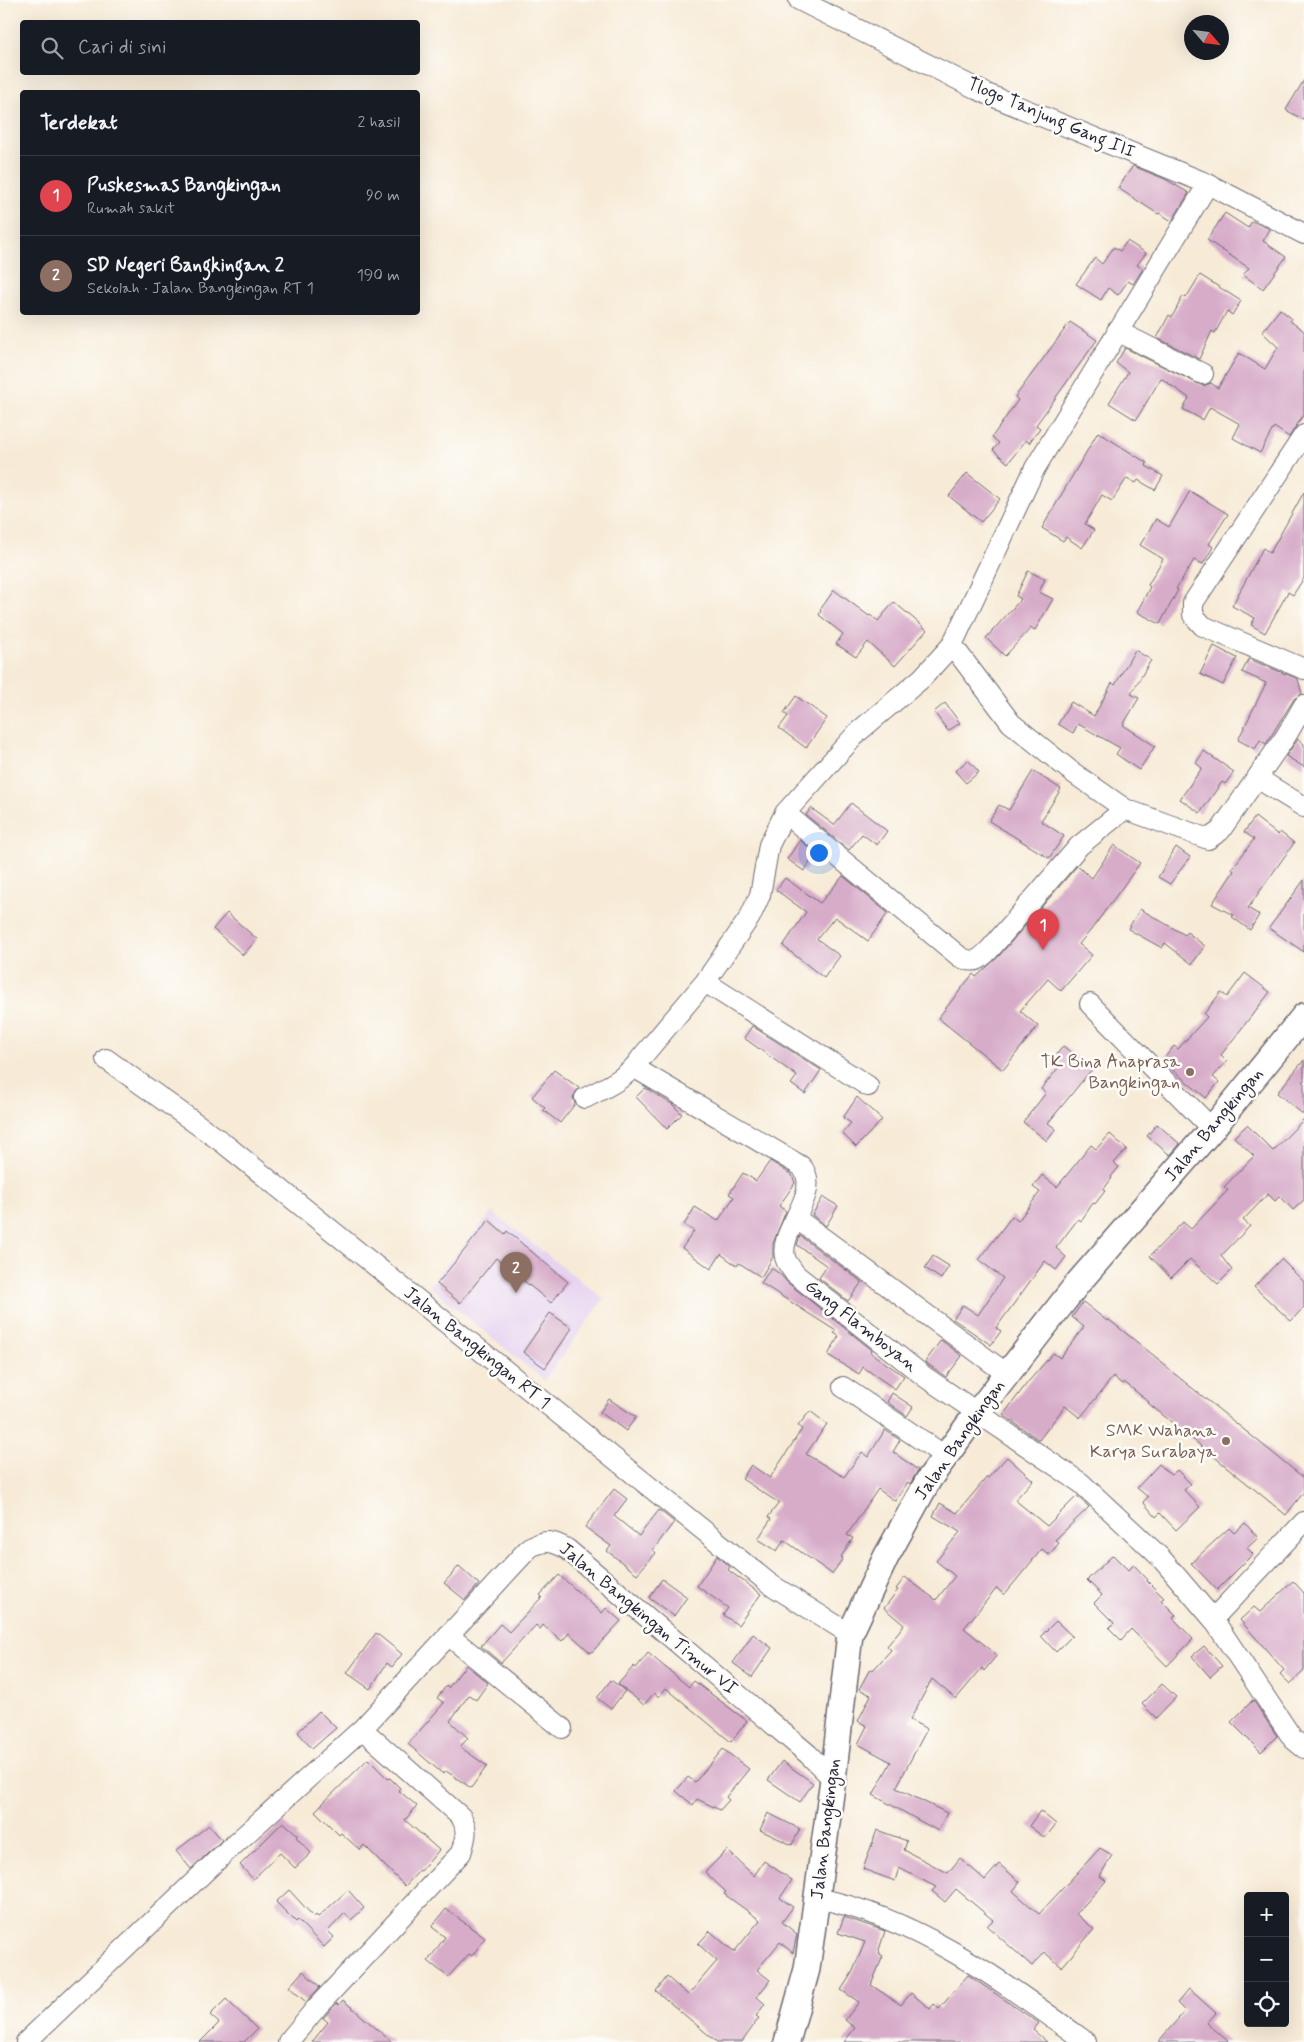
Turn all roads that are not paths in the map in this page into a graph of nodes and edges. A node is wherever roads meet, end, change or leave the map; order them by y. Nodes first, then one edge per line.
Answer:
1 (798, 0) edge
2 (1208, 184) junction
3 (1304, 234) edge
4 (1117, 331) junction
5 (1203, 374) dead end
6 (1304, 435) edge
7 (952, 645) junction
8 (1304, 669) edge
9 (1304, 705) edge
10 (1256, 778) junction
11 (1304, 807) edge
12 (1125, 808) junction
13 (785, 813) junction
14 (705, 982) junction
15 (1090, 1004) dead end
16 (1304, 1018) edge
17 (106, 1059) dead end
18 (635, 1068) junction
19 (868, 1086) dead end
20 (585, 1098) dead end
21 (1212, 1130) junction
22 (797, 1219) junction
23 (1007, 1374) junction
24 (843, 1386) dead end
25 (977, 1413) junction
26 (945, 1456) junction
27 (1304, 1522) edge
28 (1213, 1619) junction
29 (850, 1634) junction
30 (448, 1635) junction
31 (562, 1728) dead end
32 (362, 1729) junction
33 (1304, 1748) edge
34 (833, 1779) junction
35 (818, 1898) junction
36 (26, 2042) edge
37 (288, 2042) edge
38 (788, 2042) edge
39 (1086, 2042) edge

1 - 2 street, Tlogo Tanjung Gang III
2 - 3 street, Tlogo Tanjung Gang III
2 - 4 street
4 - 5 street
4 - 7 street
6 - 8 street
7 - 12 street
7 - 13 street
9 - 10 street
10 - 11 street
10 - 12 street
12 - 13 street
13 - 14 street
14 - 18 street
14 - 19 street
15 - 21 street
16 - 21 street, Jalan Bangkingan
17 - 29 street, Jalan Bangkingan RT 1
18 - 20 street
18 - 22 street, Gang Flamboyan
21 - 23 street, Jalan Bangkingan
22 - 23 street
22 - 25 street, Gang Flamboyan
23 - 25 street, Jalan Bangkingan
24 - 26 street
25 - 26 street, Jalan Bangkingan
25 - 28 street, Gang Flamboyan
26 - 29 street, Jalan Bangkingan
27 - 28 street
28 - 33 street, Gang Flamboyan
29 - 34 street, Jalan Bangkingan
30 - 31 street
30 - 32 street, Jalan Bangkingan Timur VI
30 - 34 street, Jalan Bangkingan Timur VI
32 - 36 street, Jalan Bangkingan Timur VI
32 - 37 street
34 - 35 street, Jalan Bangkingan
35 - 38 street, Jalan Bangkingan
35 - 39 street

